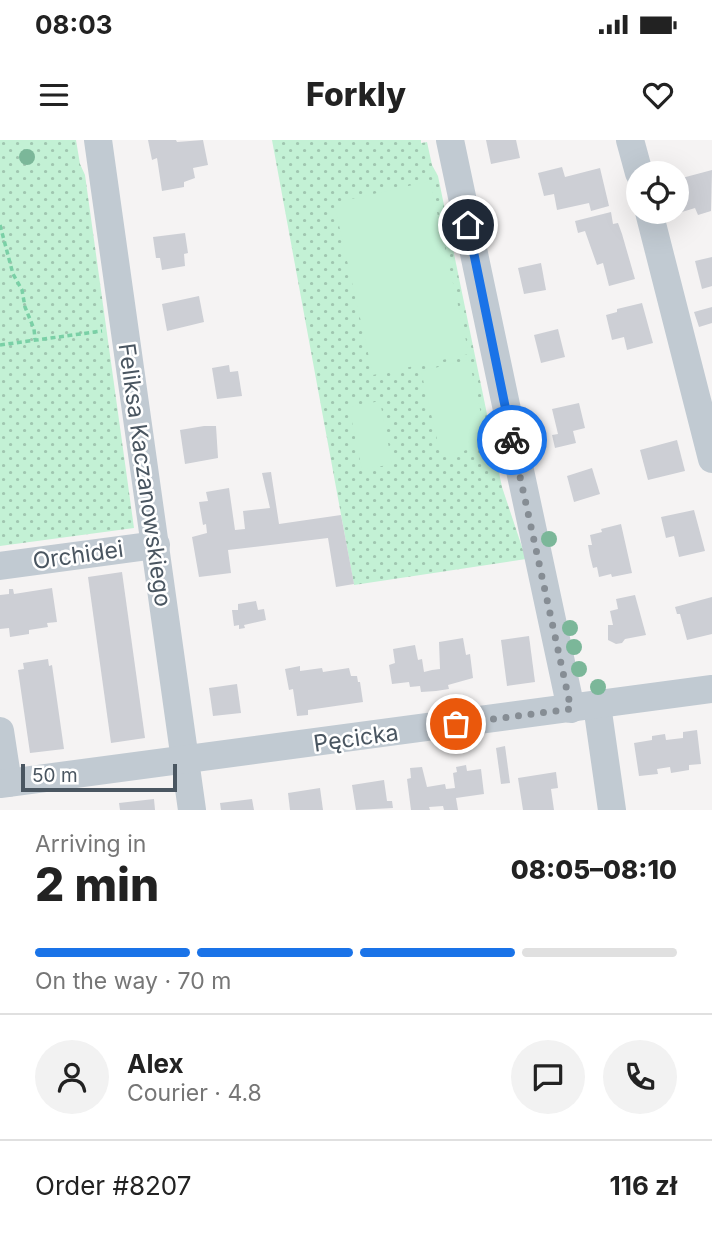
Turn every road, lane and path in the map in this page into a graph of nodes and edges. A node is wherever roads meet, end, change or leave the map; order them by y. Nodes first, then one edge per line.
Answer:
1 (98, 140) edge
2 (450, 140) edge
3 (630, 140) edge
4 (636, 161) edge
5 (652, 224) edge
6 (0, 225) edge
7 (124, 328) junction
8 (35, 340) junction
9 (0, 345) edge
10 (712, 458) edge
11 (156, 545) junction
12 (0, 566) edge
13 (712, 689) edge
14 (584, 707) junction
15 (0, 731) edge
16 (186, 761) junction
17 (4, 784) edge
18 (192, 810) edge
19 (612, 810) edge

1 - 7 street, Feliksa Kaczanowskiego
2 - 14 street
3 - 4 street
5 - 10 street
6 - 8 path
7 - 8 path
7 - 11 street, Feliksa Kaczanowskiego
8 - 9 path
11 - 12 street, Orchidei
11 - 16 street, Feliksa Kaczanowskiego
13 - 14 street, Pęcicka
14 - 16 street, Pęcicka
14 - 19 street
15 - 17 street
16 - 17 street, Pęcicka
16 - 18 street, Feliksa Kaczanowskiego

